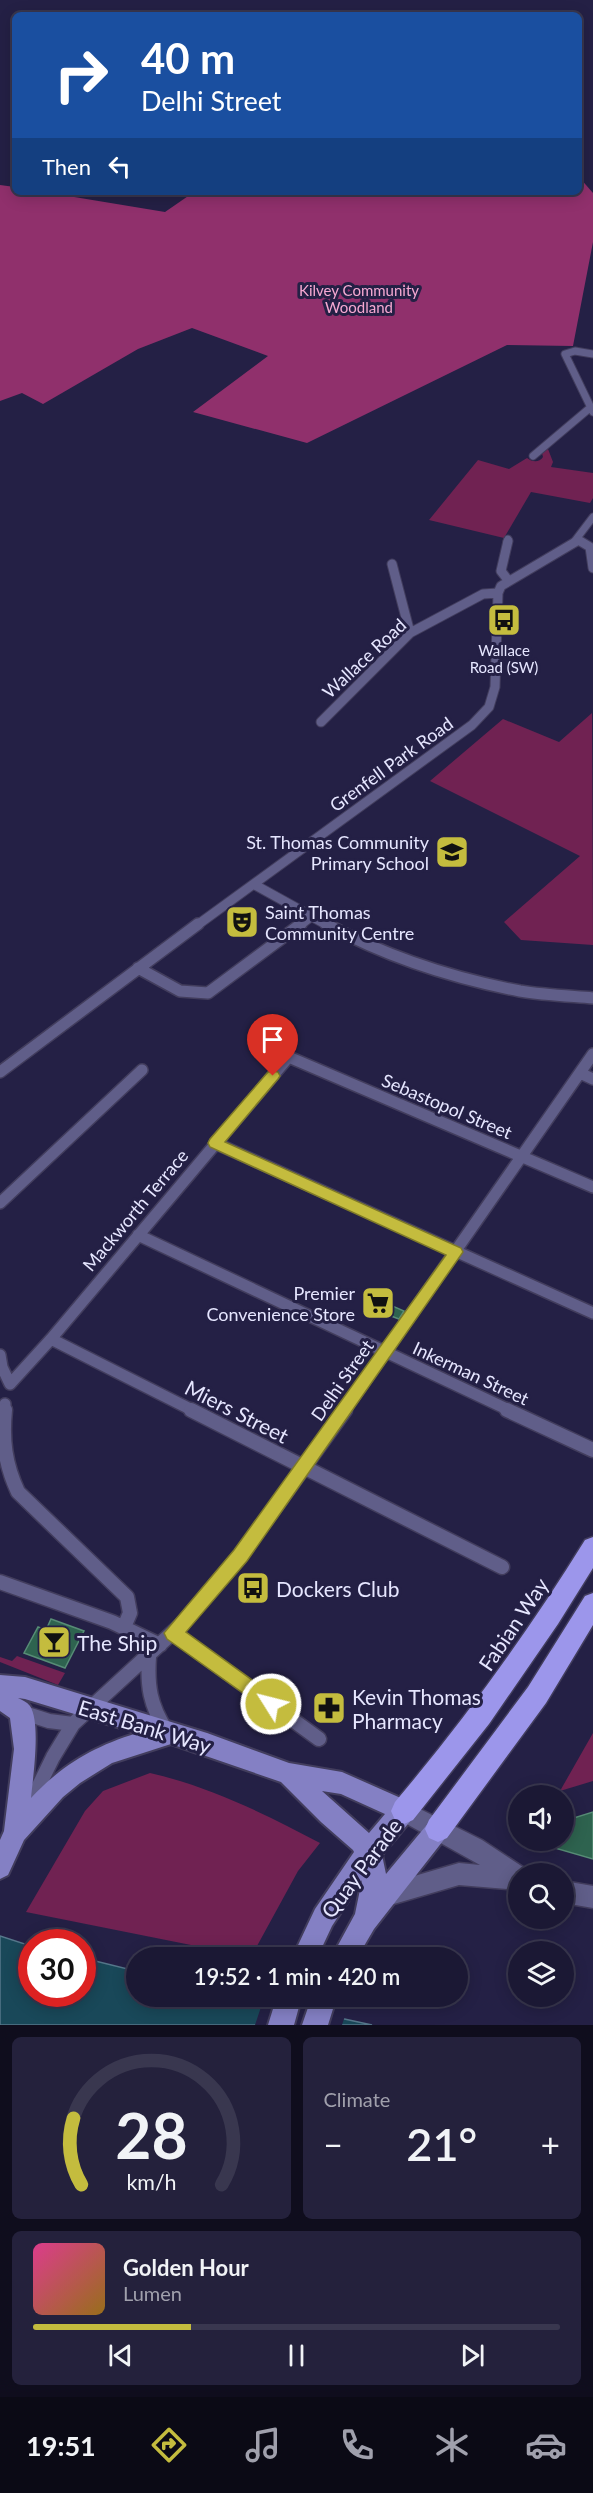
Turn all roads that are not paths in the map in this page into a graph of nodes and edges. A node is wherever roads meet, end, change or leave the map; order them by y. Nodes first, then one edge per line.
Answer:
1 (593, 354) edge
2 (592, 410) edge
3 (533, 456) dead end
4 (593, 517) edge
5 (508, 539) dead end
6 (578, 540) junction
7 (392, 564) dead end
8 (593, 568) edge
9 (508, 580) junction
10 (498, 593) junction
11 (411, 633) junction
12 (321, 722) dead end
13 (255, 885) junction
14 (313, 915) junction
15 (138, 968) junction
16 (593, 998) edge
17 (593, 1054) edge
18 (287, 1059) joint
19 (142, 1070) dead end
20 (0, 1072) edge
21 (580, 1073) junction
22 (593, 1078) edge
23 (215, 1143) junction
24 (522, 1157) junction
25 (593, 1187) edge
26 (0, 1203) edge
27 (138, 1235) junction
28 (456, 1252) junction
29 (593, 1313) edge
30 (51, 1339) junction
31 (385, 1352) junction
32 (0, 1355) edge
33 (5, 1385) edge
34 (5, 1404) dead end
35 (593, 1450) edge
36 (305, 1467) junction
37 (593, 1547) edge
38 (502, 1567) dead end
39 (0, 1582) edge
40 (593, 1604) edge
41 (124, 1627) junction
42 (173, 1633) junction
43 (160, 1645) junction
44 (149, 1657) junction
45 (0, 1685) edge
46 (0, 1699) edge
47 (21, 1712) junction
48 (81, 1716) junction
49 (169, 1734) junction
50 (319, 1739) dead end
51 (289, 1774) junction
52 (404, 1811) junction
53 (438, 1829) junction
54 (16, 1832) junction
55 (368, 1853) junction
56 (0, 1867) edge
57 (508, 1871) edge
58 (508, 1877) edge
59 (574, 1894) edge
60 (386, 1895) junction
61 (593, 1897) edge
62 (365, 1920) junction
63 (309, 1947) edge
64 (349, 1947) edge
65 (287, 2007) edge
66 (321, 2007) edge
67 (281, 2025) edge
68 (315, 2025) edge

1 - 2 street
2 - 3 street
4 - 6 street
5 - 9 street
6 - 8 street
6 - 9 street
7 - 11 street
9 - 10 street
10 - 11 street, Wallace Road
10 - 13 street, Grenfell Park Road
11 - 12 street, Wallace Road
13 - 14 street
13 - 15 street, Grenfell Park Road
14 - 15 street
14 - 16 street
15 - 20 street, Grenfell Park Road
17 - 21 street, Delhi Street
18 - 23 street, Mackworth Terrace
18 - 24 street, Sebastopol Street
19 - 26 street
21 - 22 street
21 - 24 street, Delhi Street
23 - 27 street, Mackworth Terrace
23 - 28 street
24 - 25 street, Sebastopol Street
24 - 28 street, Delhi Street
27 - 30 street, Mackworth Terrace
27 - 31 street, Inkerman Street
28 - 29 street
28 - 31 street, Delhi Street
30 - 33 street, Mackworth Terrace
30 - 36 street, Miers Street
31 - 35 street, Inkerman Street
31 - 36 street, Delhi Street
32 - 33 street
34 - 41 street
36 - 38 street, Miers Street
36 - 42 street, Delhi Street
37 - 52 highway, Fabian Way
39 - 41 street
40 - 53 highway
41 - 43 street
42 - 43 street, Delhi Street
42 - 50 street
43 - 44 street, Delhi Street
44 - 48 street, Delhi Street
44 - 49 street
45 - 48 main road, East Bank Way
46 - 47 main road
47 - 48 street
47 - 54 main road
48 - 49 main road, East Bank Way
48 - 54 street, Delhi Street
49 - 51 main road, East Bank Way
49 - 54 main road
51 - 52 main road, East Bank Way
51 - 55 main road, East Bank Way
52 - 53 street
52 - 55 main road, Quay Parade
53 - 57 street
53 - 60 main road, Quay Parade
54 - 56 main road
55 - 62 main road, East Bank Way
55 - 63 main road, Quay Parade
58 - 60 street
59 - 61 street
60 - 62 main road, Quay Parade
62 - 64 main road, Quay Parade
65 - 67 main road
66 - 68 main road

